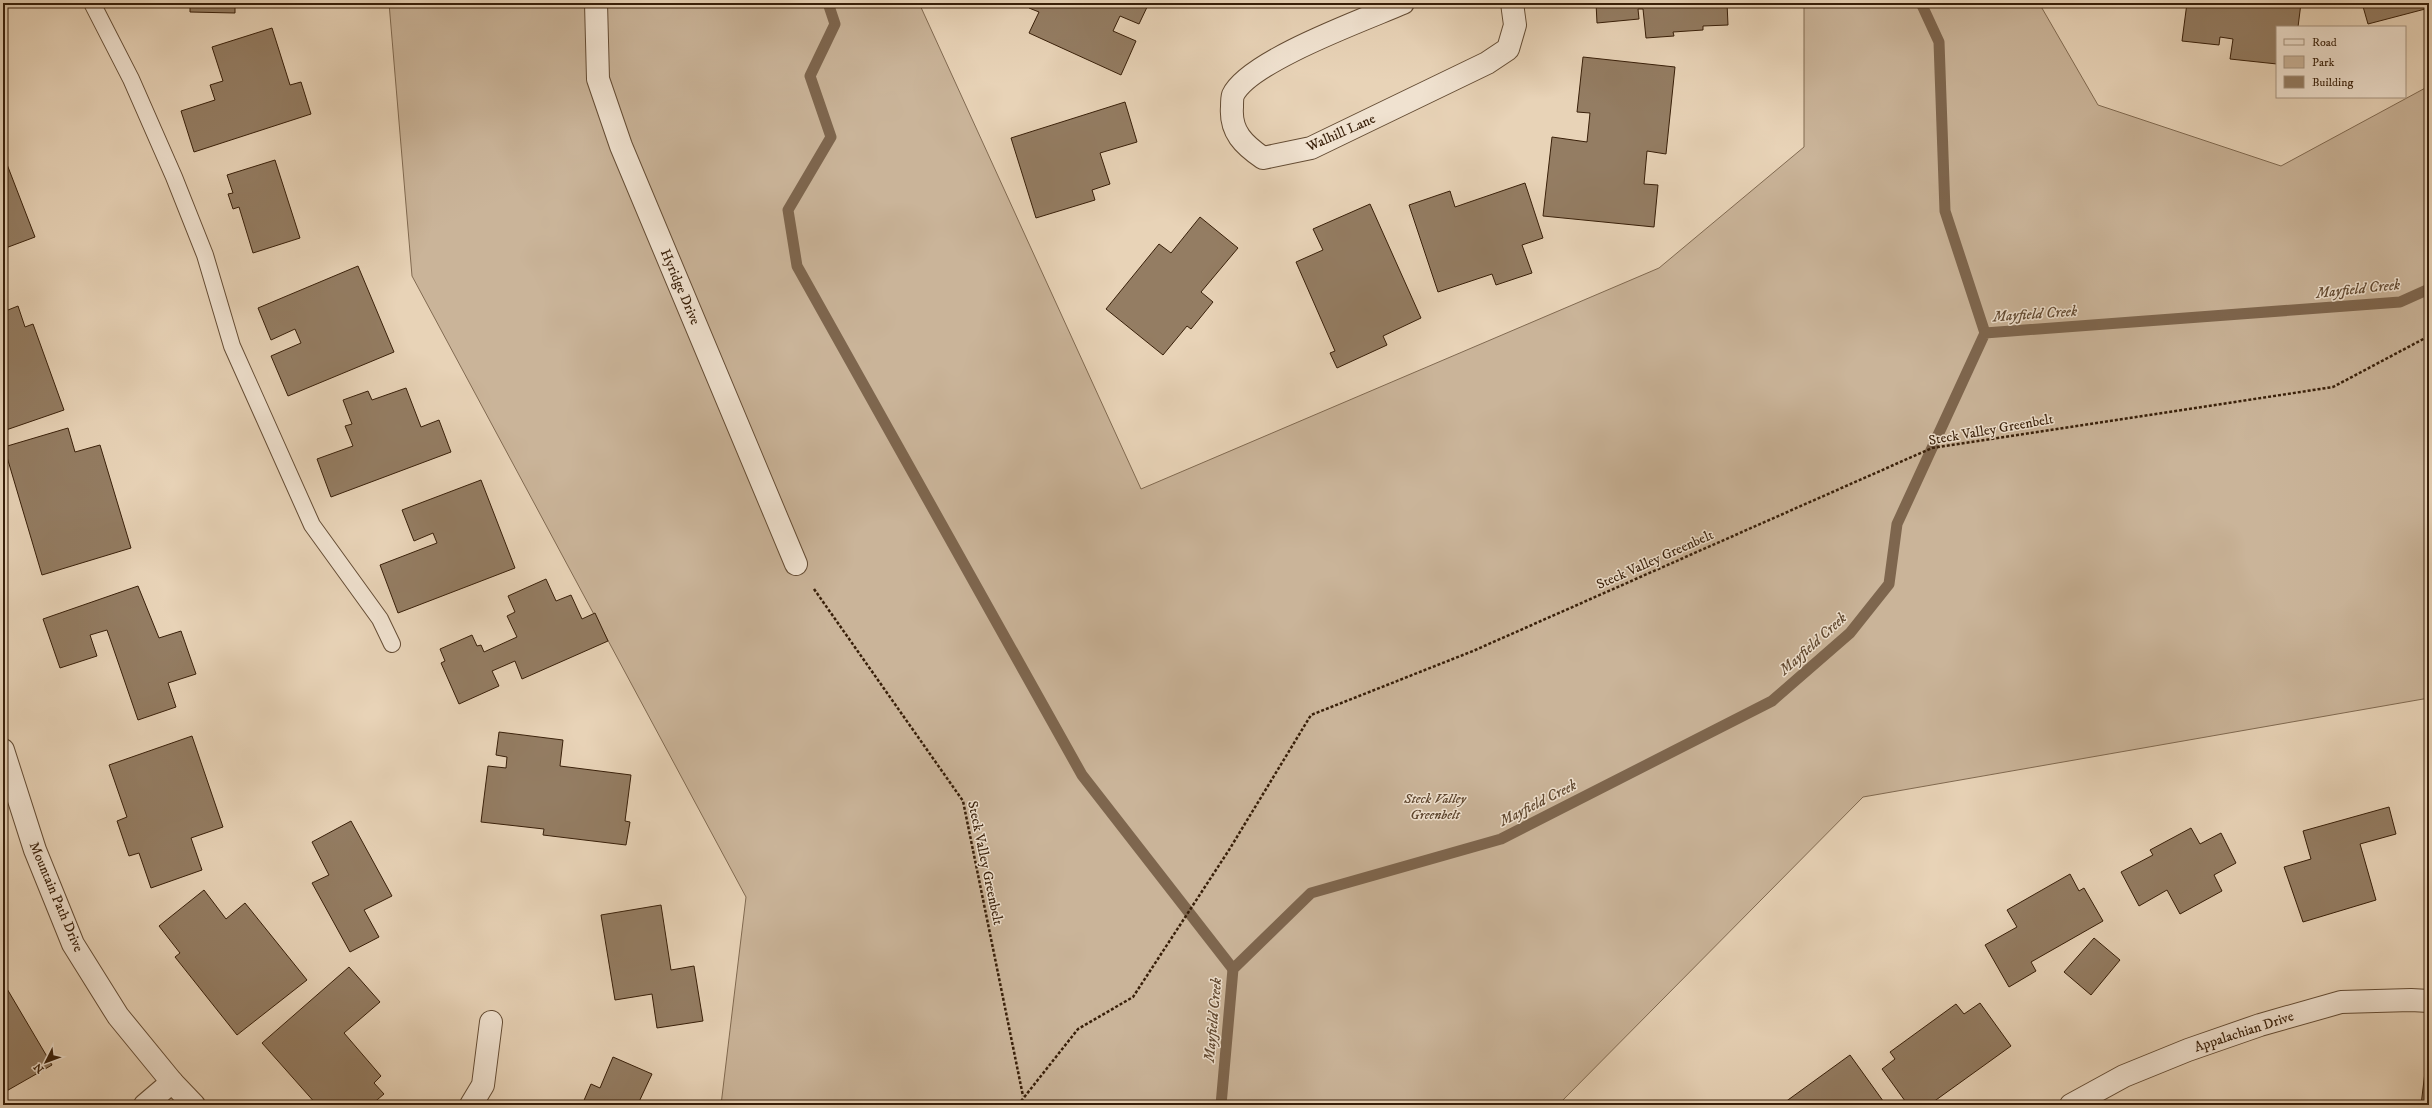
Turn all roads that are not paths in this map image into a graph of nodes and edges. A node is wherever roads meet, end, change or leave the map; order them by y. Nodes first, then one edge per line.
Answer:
1 (92, 3) edge
2 (596, 3) edge
3 (1403, 3) edge
4 (1512, 3) edge
5 (796, 564) road end
6 (392, 644) dead end
7 (3, 750) edge
8 (2429, 1001) edge
9 (491, 1022) dead end
10 (172, 1082) junction
11 (144, 1105) edge
12 (194, 1105) edge
13 (471, 1105) edge
14 (2070, 1105) edge

1 - 6 lane
2 - 5 street, Hyridge Drive
3 - 4 street, Walhill Lane
7 - 10 street, Mountain Path Drive
8 - 14 street, Appalachian Drive
9 - 13 street
10 - 11 street
10 - 12 street, Mountain Path Drive

